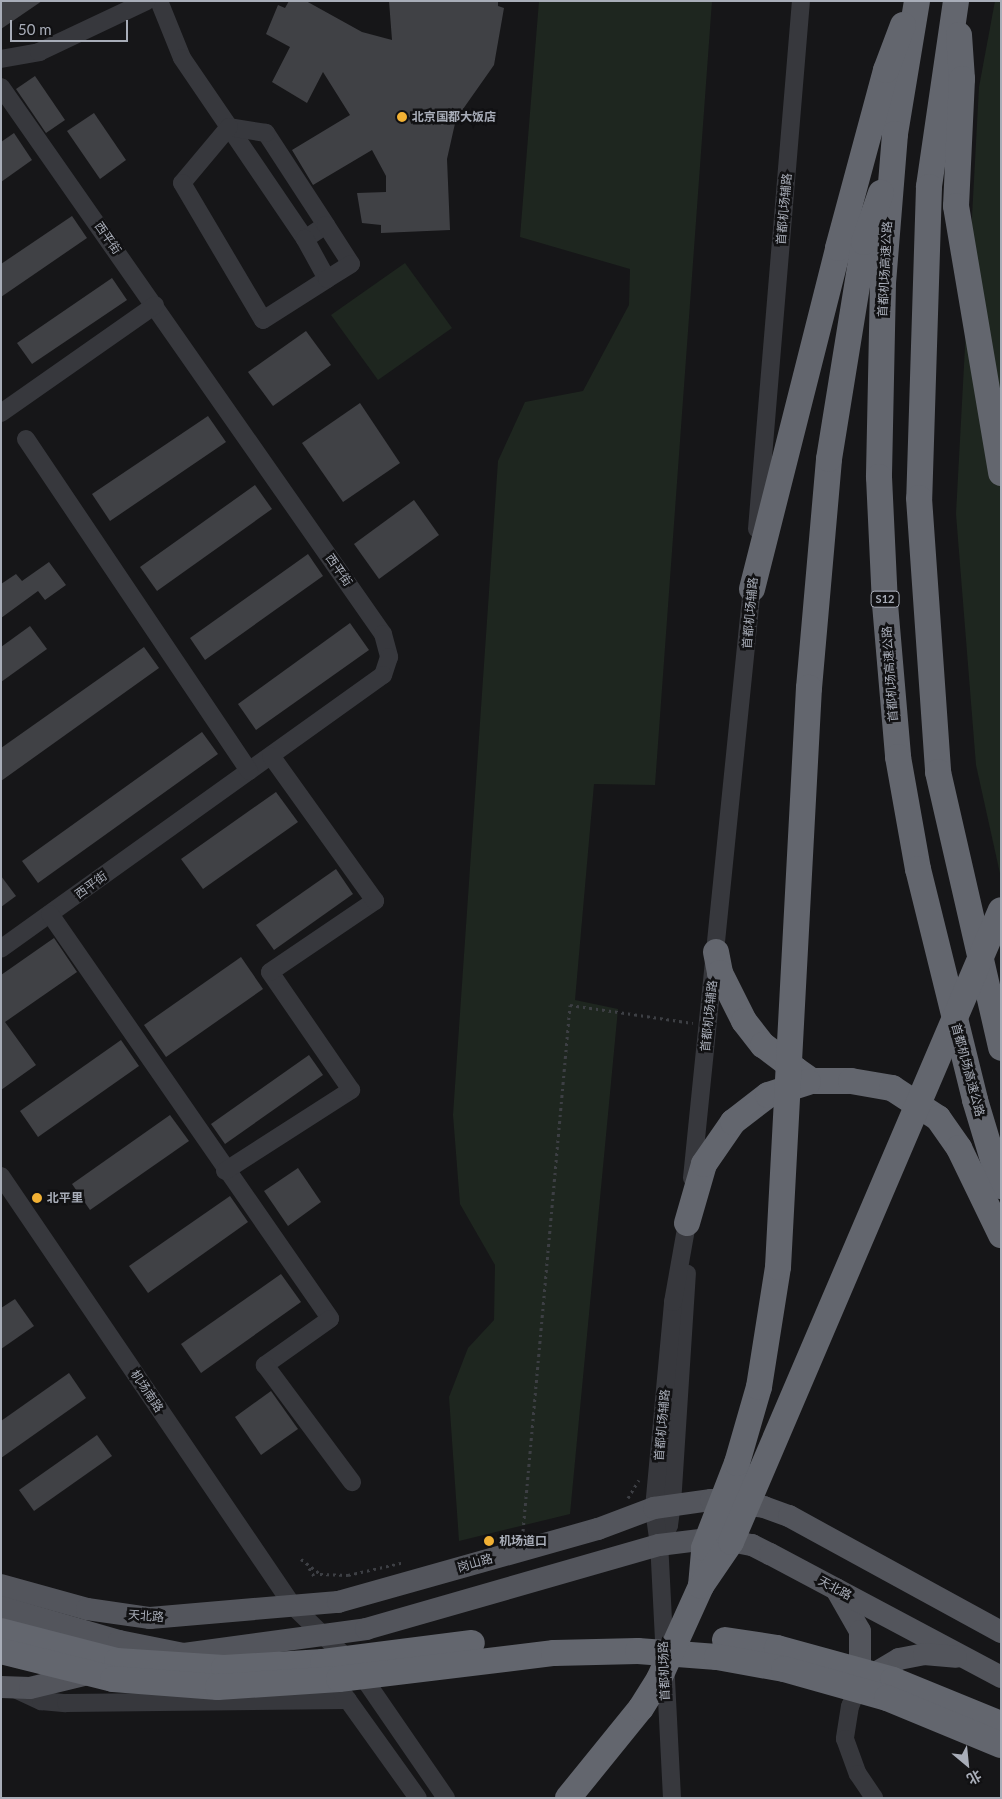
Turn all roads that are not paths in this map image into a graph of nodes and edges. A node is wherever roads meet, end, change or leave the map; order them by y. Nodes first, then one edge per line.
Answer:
1 (147, 1) edge
2 (159, 1) edge
3 (801, 1) edge
4 (912, 1) edge
5 (917, 1) edge
6 (956, 1) edge
7 (1, 59) edge
8 (1, 87) edge
9 (228, 127) junction
10 (895, 134) junction
11 (326, 225) junction
12 (305, 239) junction
13 (327, 279) junction
14 (155, 305) junction
15 (1, 414) edge
16 (26, 439) dead end
17 (1001, 473) edge
18 (752, 589) junction
19 (271, 756) junction
20 (250, 771) junction
21 (1001, 910) edge
22 (50, 914) junction
23 (1, 948) edge
24 (716, 952) junction
25 (1001, 1048) edge
26 (812, 1081) junction
27 (225, 1171) junction
28 (1, 1176) edge
29 (1001, 1186) edge
30 (687, 1223) junction
31 (1001, 1235) edge
32 (352, 1482) dead end
33 (663, 1506) junction
34 (660, 1545) junction
35 (1, 1585) edge
36 (701, 1586) junction
37 (836, 1588) junction
38 (293, 1606) junction
39 (1, 1607) edge
40 (1, 1631) edge
41 (1001, 1632) edge
42 (325, 1635) junction
43 (300, 1638) junction
44 (1, 1651) edge
45 (184, 1654) junction
46 (974, 1662) junction
47 (1001, 1677) edge
48 (860, 1683) junction
49 (8, 1688) edge
50 (348, 1700) junction
51 (1001, 1724) edge
52 (1001, 1745) edge
53 (876, 1796) edge
54 (418, 1798) edge
55 (446, 1798) edge
56 (568, 1798) edge
57 (672, 1798) edge

1 - 7 street
2 - 9 street
3 - 18 street, 首都机场辅路
4 - 18 highway
5 - 10 highway, 首都机场高速公路 / S12
6 - 17 highway
6 - 25 highway
8 - 14 street, 西平街
9 - 11 street
9 - 12 street
9 - 13 street
10 - 29 highway, 首都机场高速公路 / S12
10 - 36 highway, bridge
11 - 12 street
11 - 13 street
12 - 13 street
14 - 15 street
14 - 19 street, 西平街
16 - 20 street
18 - 24 street, 首都机场辅路
19 - 20 street, 西平街
19 - 27 street
20 - 22 street, 西平街
21 - 36 highway, bridge
22 - 23 street, 西平街
22 - 27 street
24 - 26 highway
24 - 30 street, 首都机场辅路
26 - 30 highway
26 - 31 highway
27 - 32 street
28 - 38 street, 机场南路
30 - 33 street, 首都机场辅路
33 - 34 street, 首都机场路
33 - 38 main road, 岗山路
33 - 41 main road
34 - 37 main road, 天北路
34 - 42 main road
34 - 57 street, 首都机场路
35 - 38 main road, 天北路
36 - 56 highway, bridge
37 - 46 main road, 天北路
37 - 48 main road
38 - 42 street
38 - 43 street
39 - 45 main road
40 - 51 highway, bridge
42 - 43 main road
42 - 55 street
43 - 45 main road
43 - 50 street
44 - 52 highway, bridge
45 - 49 main road
46 - 47 main road, 天北路
46 - 48 main road
48 - 53 street
49 - 50 street
50 - 54 street

